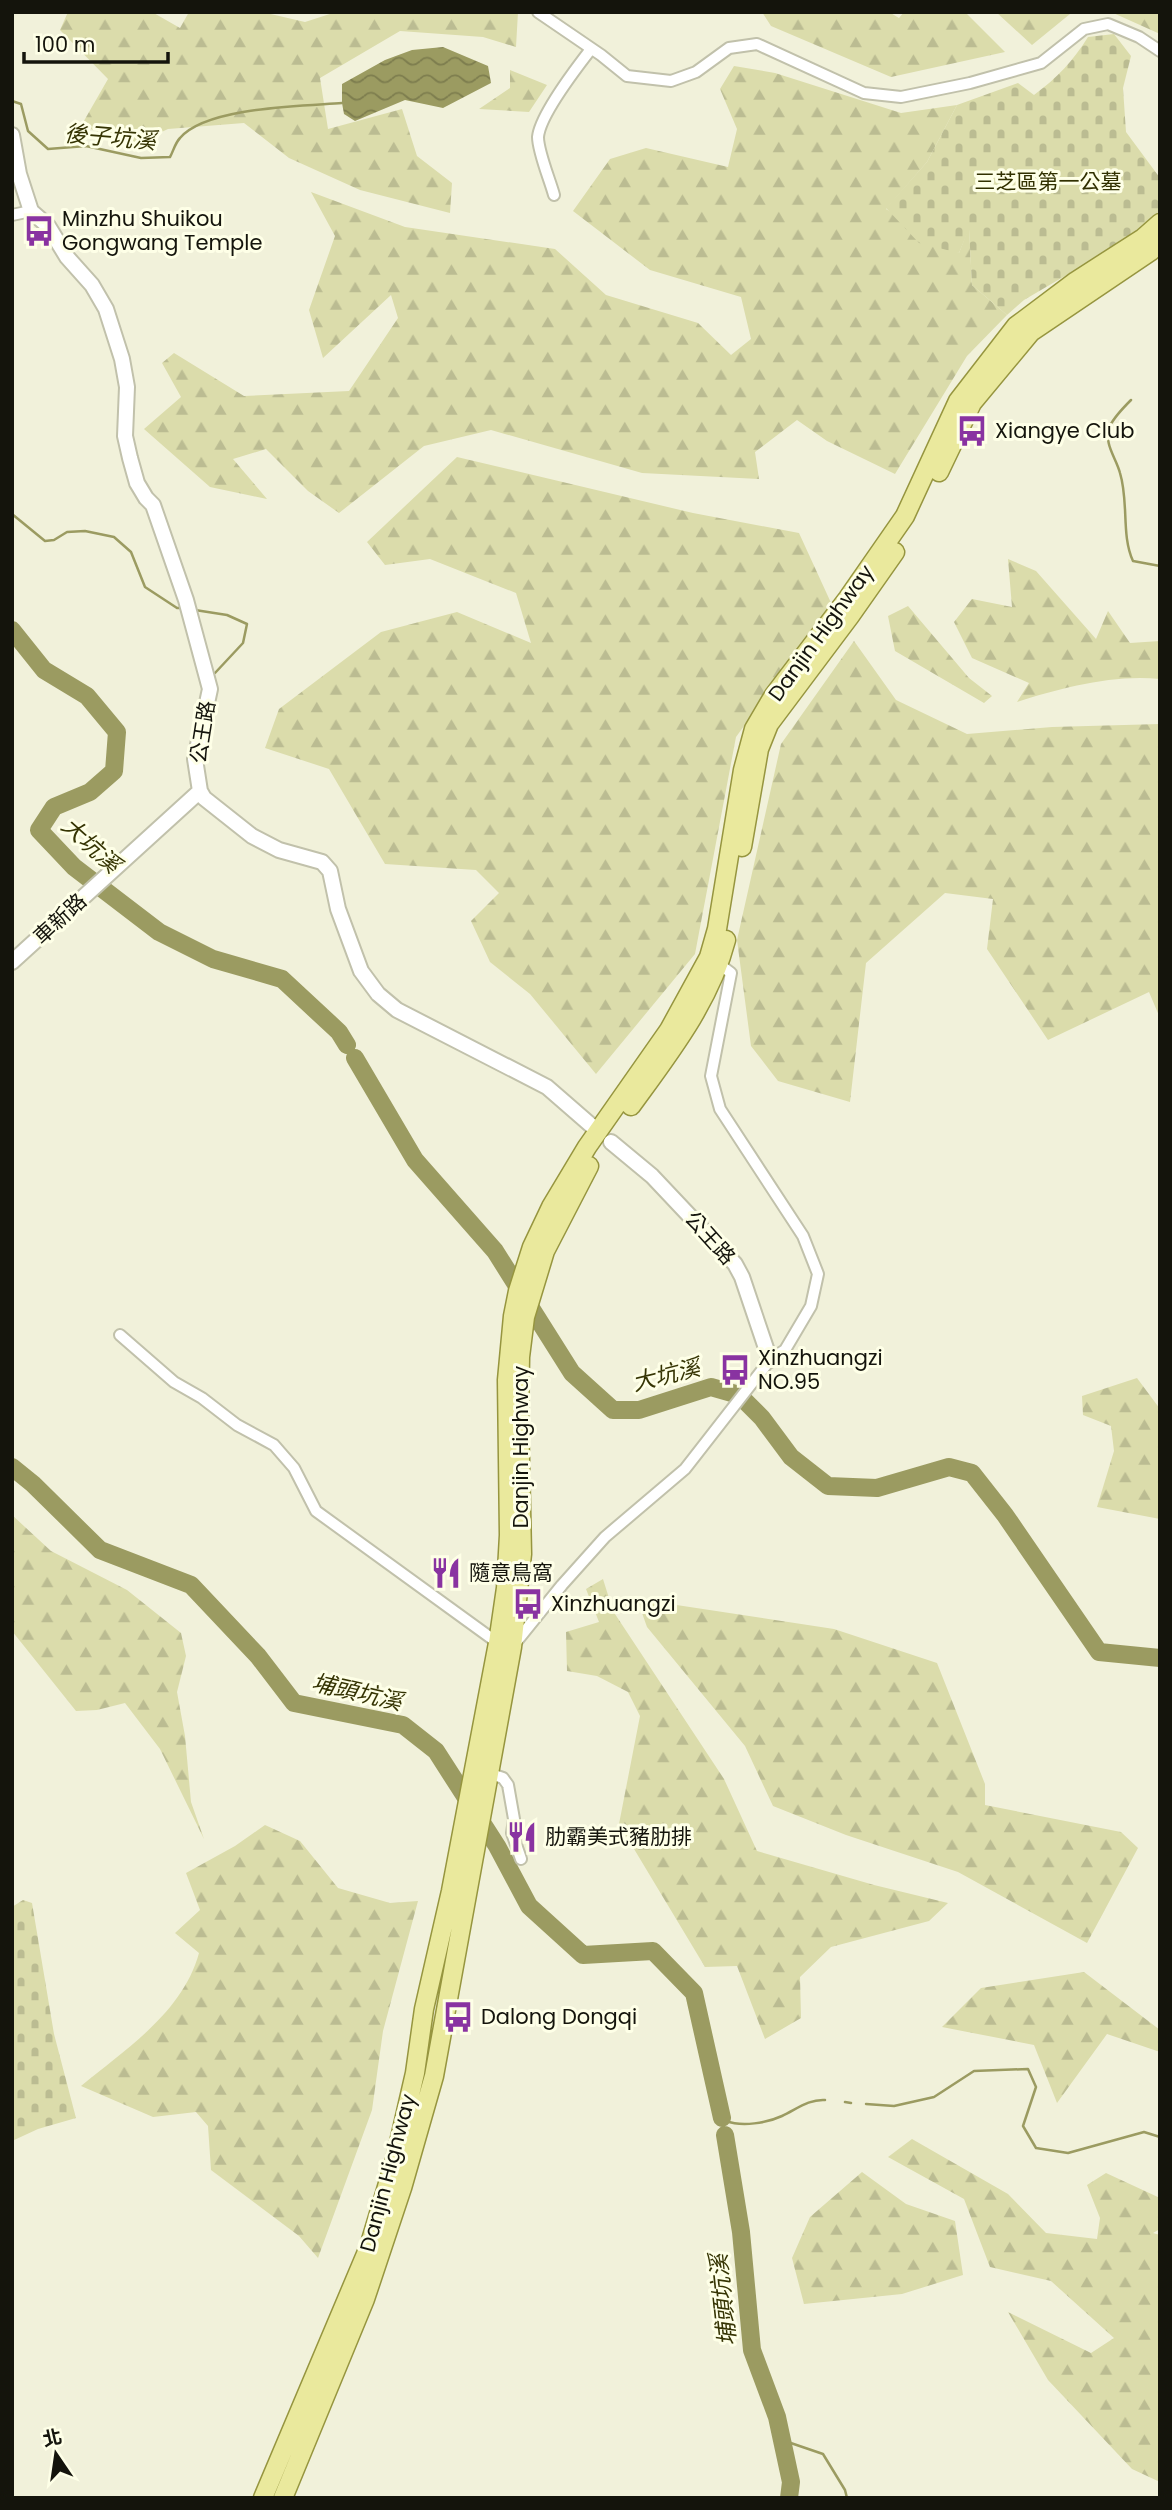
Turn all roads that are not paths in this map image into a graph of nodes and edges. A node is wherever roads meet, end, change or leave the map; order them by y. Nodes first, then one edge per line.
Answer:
1 (538, 12) edge
2 (591, 49) junction
3 (1160, 51) edge
4 (12, 135) edge
5 (554, 195) dead end
6 (31, 211) junction
7 (12, 215) edge
8 (1160, 223) edge
9 (1160, 243) edge
10 (1061, 302) junction
11 (200, 791) junction
12 (715, 961) junction
13 (12, 962) edge
14 (602, 1136) junction
15 (120, 1335) dead end
16 (770, 1360) junction
17 (505, 1645) junction
18 (487, 1779) junction
19 (521, 1859) dead end
20 (263, 2498) edge
21 (283, 2498) edge

1 - 2 street
2 - 3 street
2 - 5 street
4 - 6 street, 公王路
6 - 7 street
6 - 11 street, 公王路
8 - 10 main road, Danjin Highway
9 - 10 main road, Danjin Highway
10 - 12 main road, Danjin Highway
11 - 13 street, 車新路
11 - 14 street, 公王路
12 - 14 main road, Danjin Highway
12 - 16 street
14 - 16 street, 公王路
14 - 17 main road, Danjin Highway
15 - 17 street
16 - 17 street
17 - 18 main road, Danjin Highway
17 - 20 main road, Danjin Highway
18 - 19 street
18 - 21 main road, Danjin Highway

